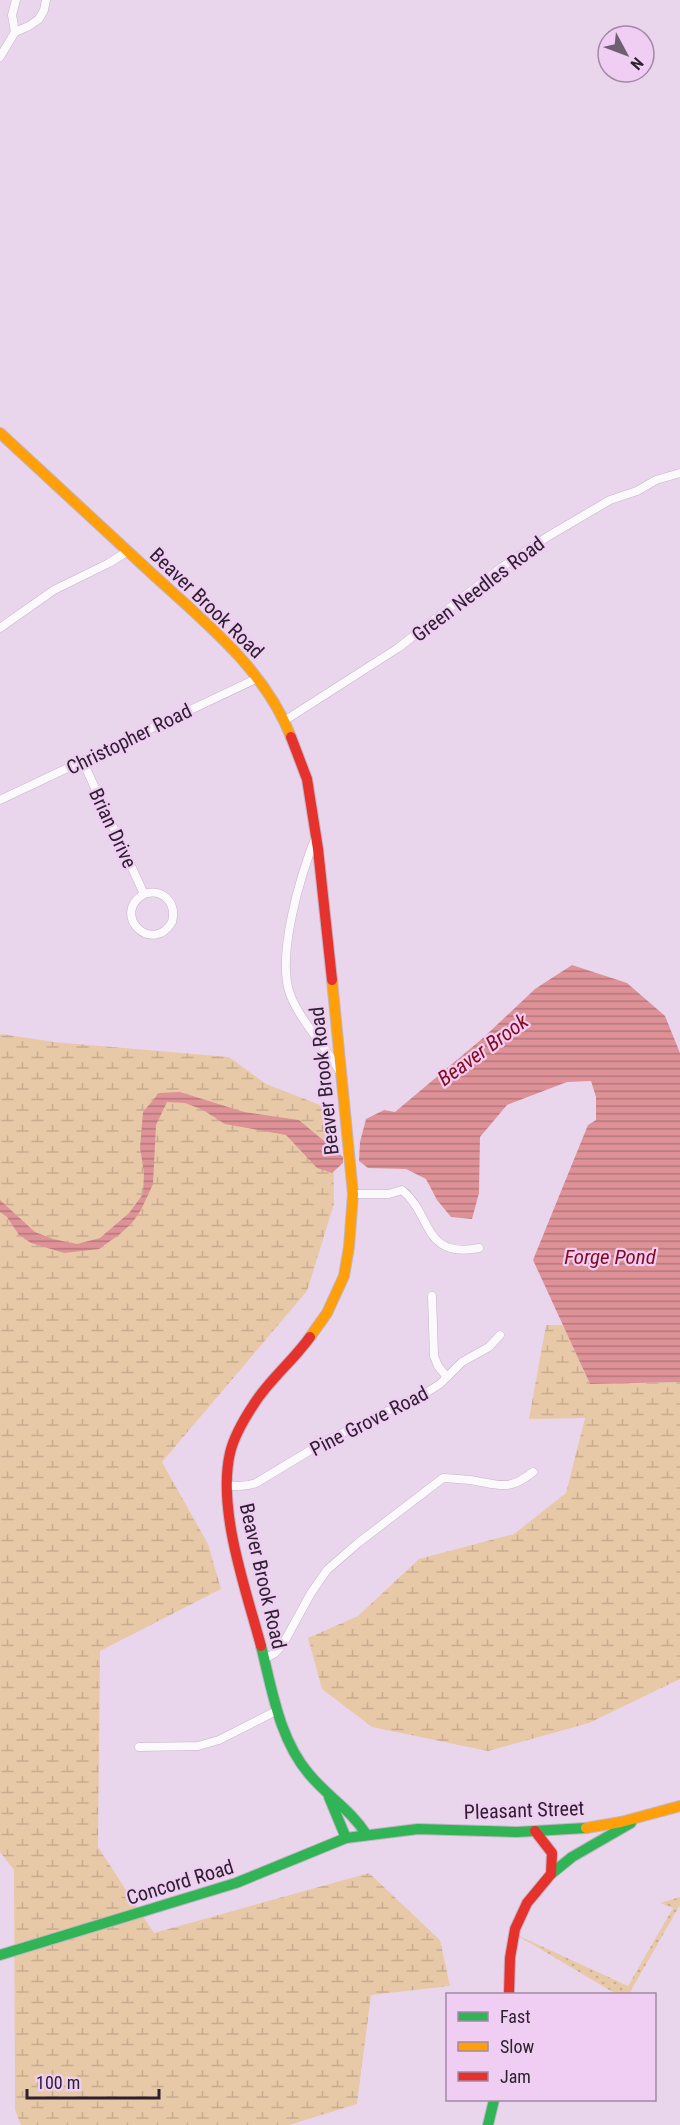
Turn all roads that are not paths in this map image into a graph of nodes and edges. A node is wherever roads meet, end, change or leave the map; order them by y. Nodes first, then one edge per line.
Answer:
1 (16, 0) edge
2 (46, 0) edge
3 (15, 32) junction
4 (0, 57) edge
5 (0, 433) edge
6 (680, 473) edge
7 (128, 551) junction
8 (0, 628) edge
9 (258, 678) junction
10 (284, 722) junction
11 (83, 762) junction
12 (0, 800) edge
13 (316, 835) junction
14 (144, 894) junction
15 (341, 1074) junction
16 (353, 1189) junction
17 (479, 1248) dead end
18 (432, 1296) dead end
19 (500, 1335) dead end
20 (446, 1376) junction
21 (533, 1472) dead end
22 (227, 1485) junction
23 (264, 1659) junction
24 (278, 1710) junction
25 (139, 1747) dead end
26 (327, 1791) junction
27 (680, 1806) edge
28 (641, 1817) junction
29 (535, 1831) junction
30 (366, 1834) junction
31 (346, 1838) junction
32 (551, 1874) junction
33 (0, 1955) edge
34 (509, 1993) edge
35 (494, 2101) edge
36 (488, 2125) edge

1 - 3 street
2 - 3 street
3 - 4 street
5 - 7 street, Beaver Brook Road
6 - 10 street, Green Needles Road
7 - 8 street
7 - 9 street, Beaver Brook Road
9 - 10 street, Beaver Brook Road
9 - 11 street, Christopher Road
10 - 13 street, Beaver Brook Road
11 - 12 street, Christopher Road
11 - 14 street, Brian Drive
13 - 15 street, Beaver Brook Road
13 - 15 street
14 - 14 street
15 - 16 street, Beaver Brook Road
16 - 17 street
16 - 22 street, Beaver Brook Road
18 - 20 street
19 - 20 street, Pine Grove Road
20 - 22 street, Pine Grove Road
21 - 23 street
22 - 23 street, Beaver Brook Road
23 - 24 street, Beaver Brook Road
24 - 25 street
24 - 26 street, Beaver Brook Road
26 - 30 street, Beaver Brook Road
26 - 31 street, Beaver Brook Road
27 - 28 street, Pleasant Street
28 - 29 street, Pleasant Street
28 - 32 street
29 - 30 street, Pleasant Street
29 - 32 street
30 - 31 street, Concord Road
31 - 33 street, Concord Road
32 - 34 street
35 - 36 street

